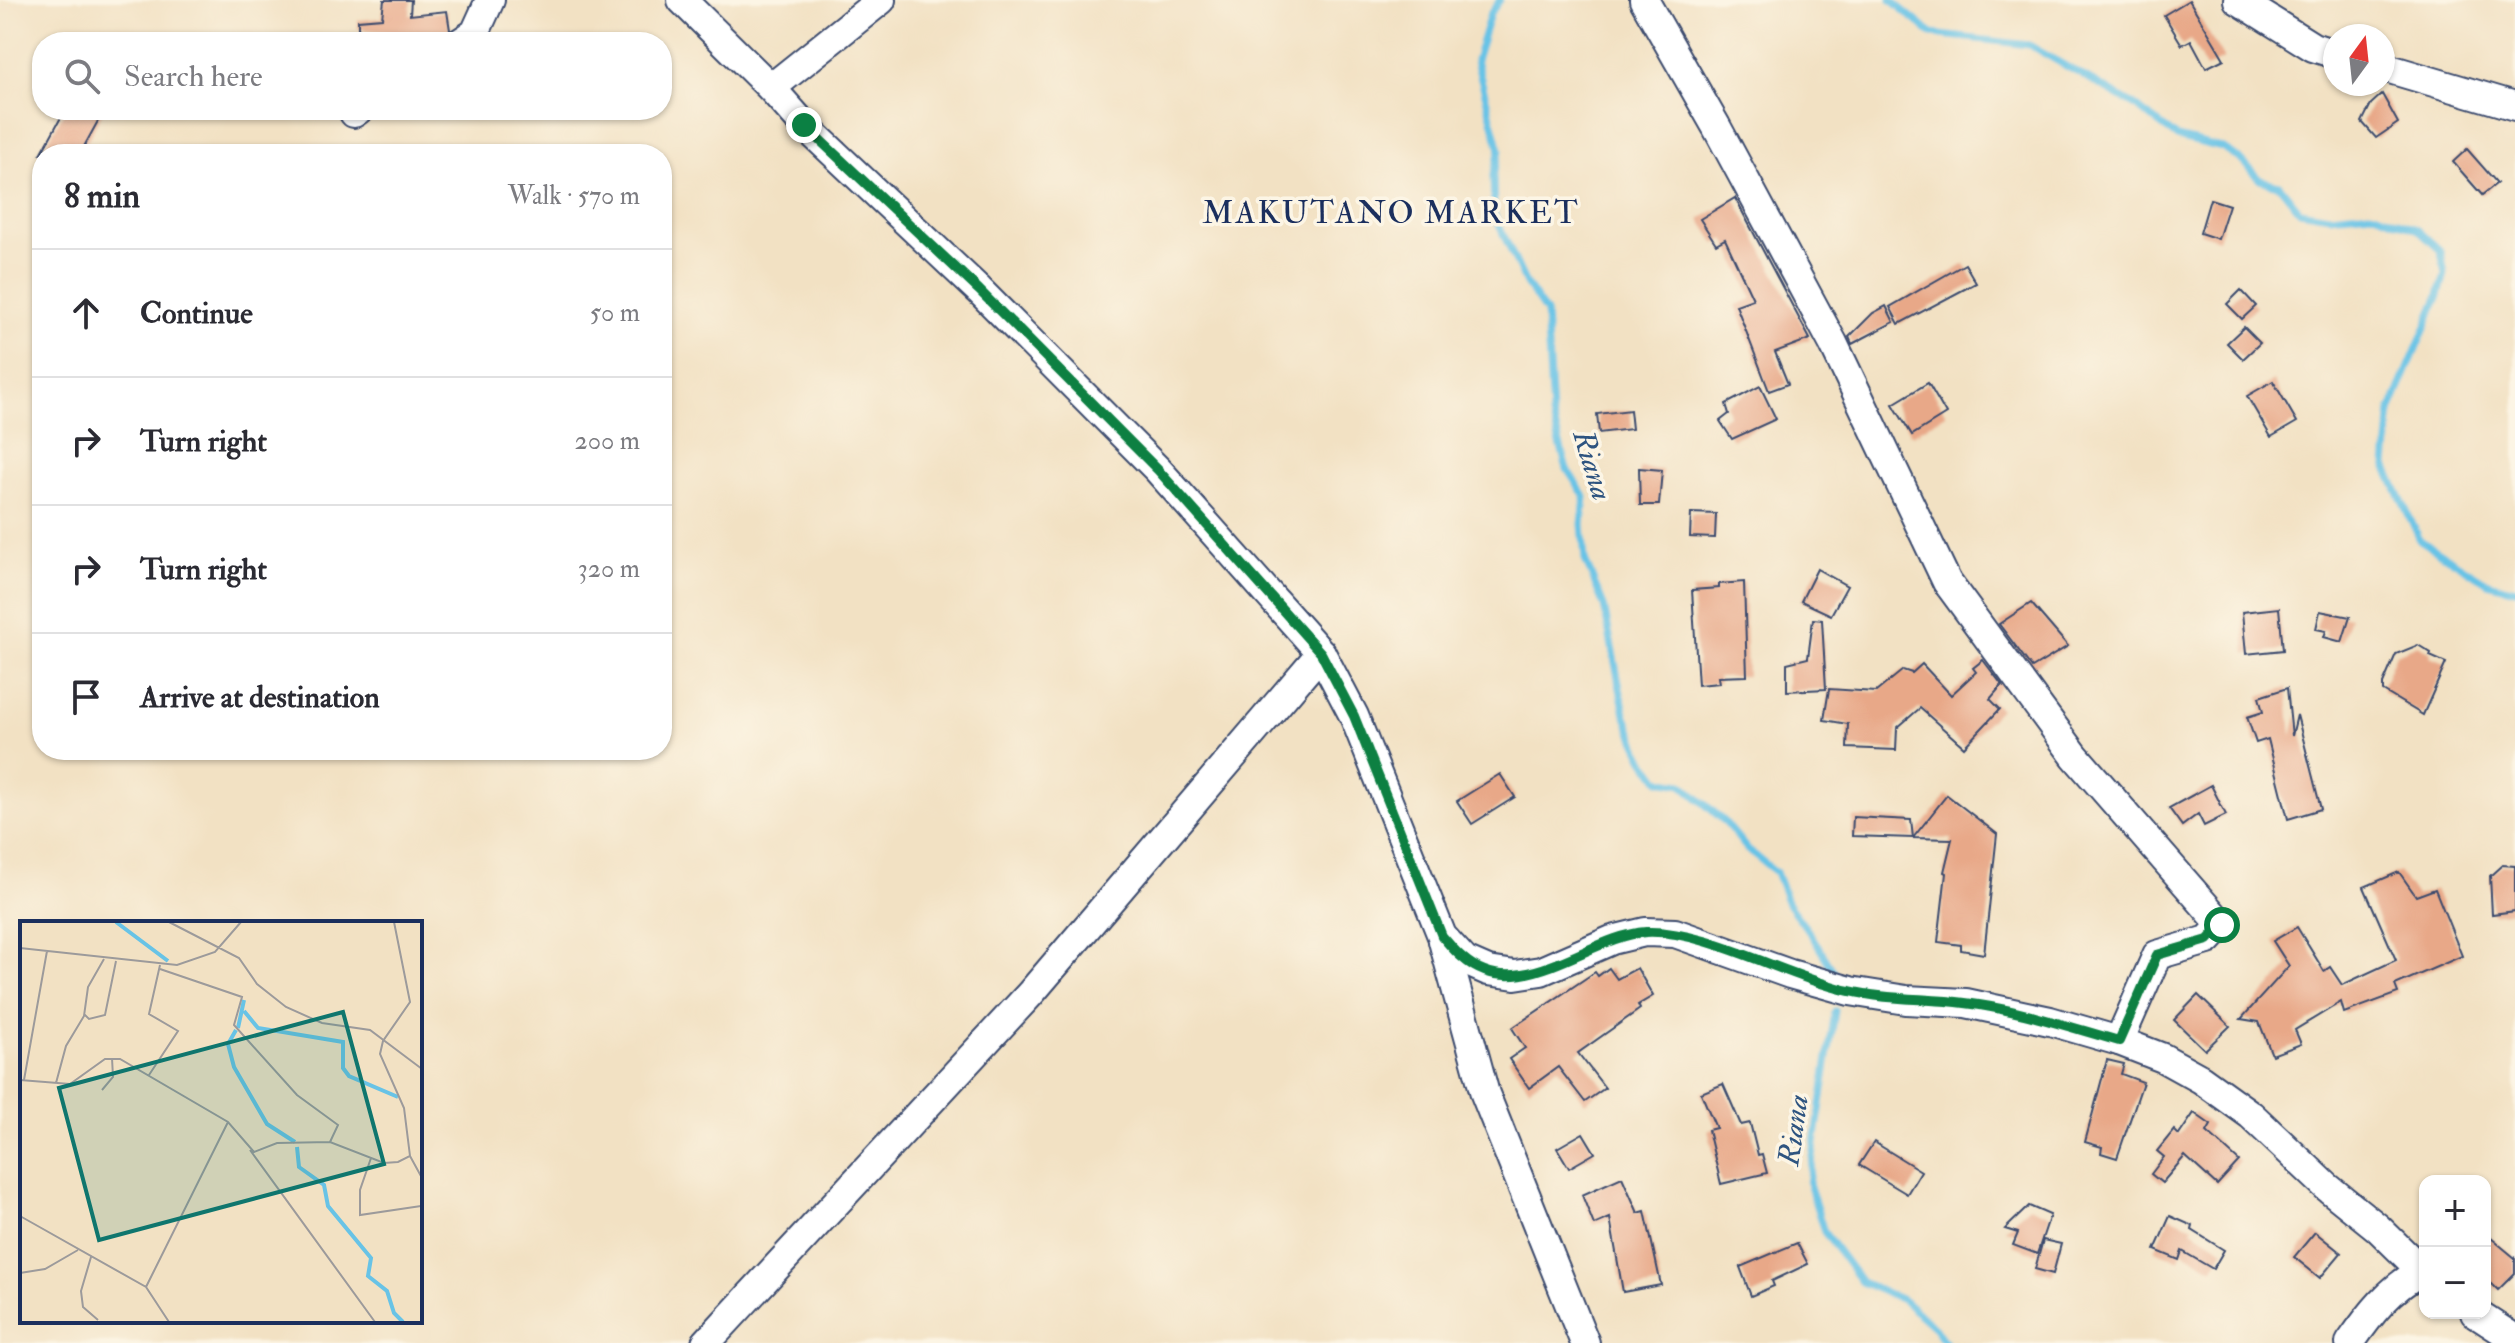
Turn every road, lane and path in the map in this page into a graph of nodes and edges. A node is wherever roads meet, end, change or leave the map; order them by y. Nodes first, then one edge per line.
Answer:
1 (490, 0) edge
2 (682, 0) edge
3 (881, 0) edge
4 (1644, 0) edge
5 (2238, 0) edge
6 (475, 32) edge
7 (2323, 50) edge
8 (2395, 71) edge
9 (771, 88) junction
10 (2515, 106) edge
11 (1321, 653) junction
12 (1442, 936) junction
13 (2119, 1041) junction
14 (2419, 1268) edge
15 (2419, 1274) edge
16 (2484, 1319) edge
17 (2515, 1339) edge
18 (706, 1343) edge
19 (1585, 1343) edge
20 (2350, 1343) edge

1 - 6 street
2 - 9 street
3 - 9 street
4 - 13 street
5 - 7 street
8 - 10 street
9 - 11 street
11 - 12 street
11 - 18 street
12 - 13 street
12 - 19 street
13 - 14 street
15 - 20 street
16 - 17 street

